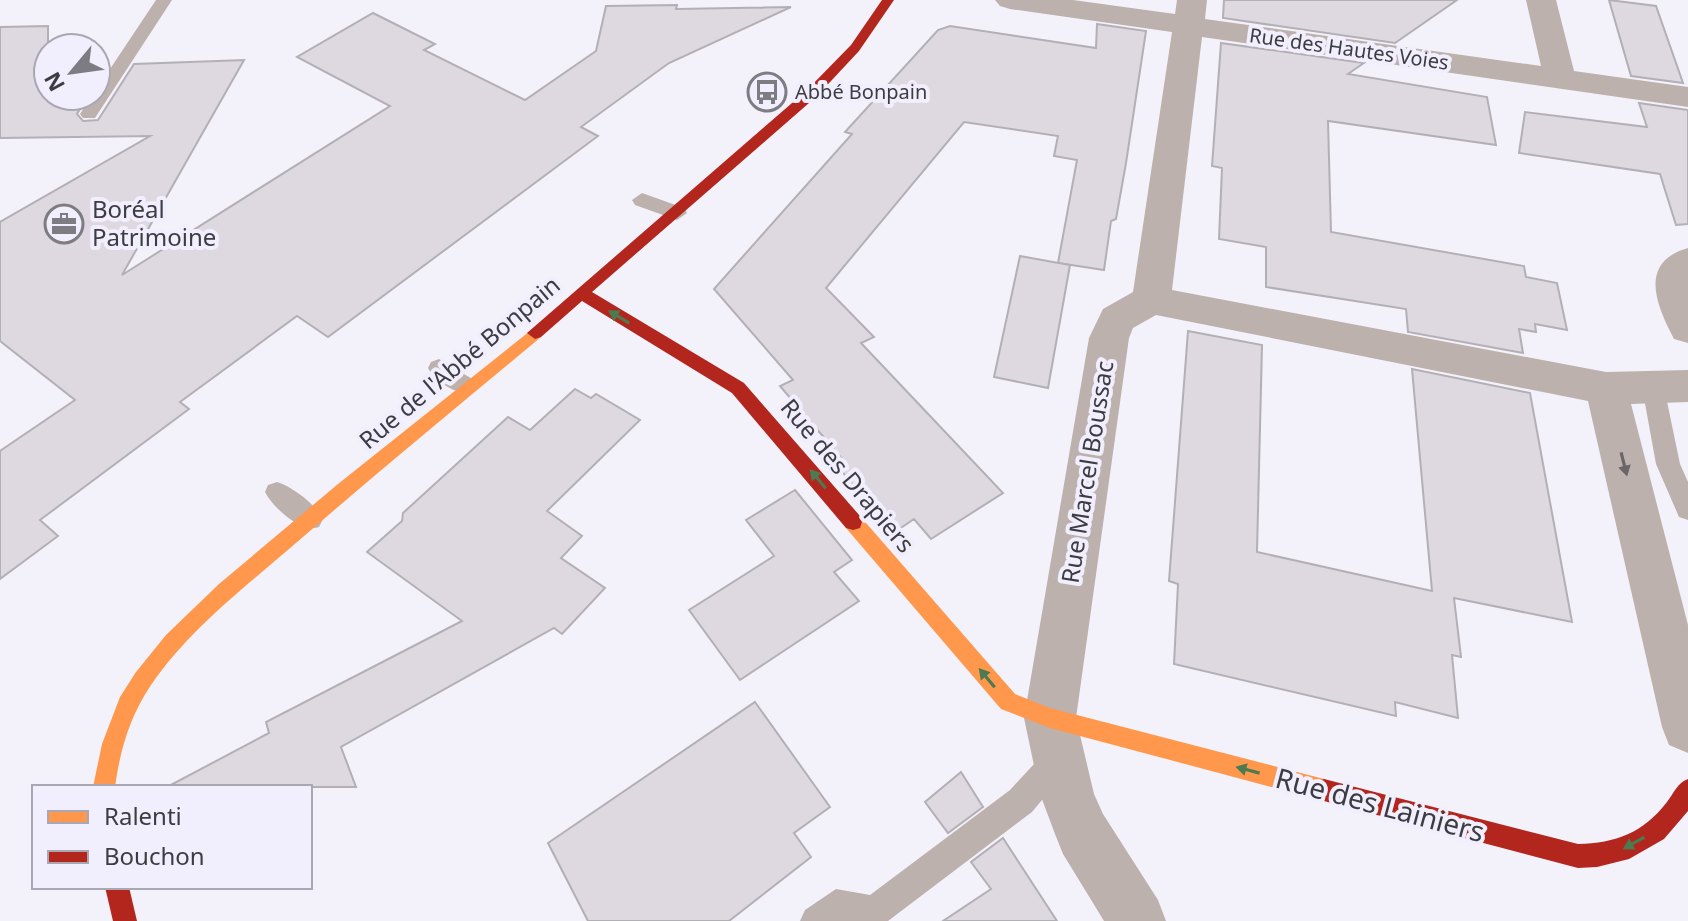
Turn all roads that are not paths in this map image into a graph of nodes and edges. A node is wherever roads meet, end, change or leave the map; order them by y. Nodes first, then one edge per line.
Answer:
1 (164, 0) edge
2 (888, 0) edge
3 (1010, 0) edge
4 (1541, 0) edge
5 (1190, 13) edge
6 (1560, 79) junction
7 (1688, 97) edge
8 (89, 114) dead end
9 (642, 200) dead end
10 (677, 213) junction
11 (1688, 261) edge
12 (581, 293) junction
13 (1151, 300) junction
14 (1688, 328) edge
15 (439, 368) dead end
16 (466, 386) junction
17 (1670, 387) edge
18 (1606, 388) junction
19 (277, 492) dead end
20 (1688, 509) edge
21 (310, 519) junction
22 (1688, 727) edge
23 (1054, 739) junction
24 (104, 785) edge
25 (1688, 790) edge
26 (117, 889) edge
27 (125, 921) edge
28 (816, 921) edge
29 (1137, 921) edge

1 - 8 lane
2 - 10 street, Rue de l'Abbé Bonpain
3 - 5 street, Rue des Hautes Voies
4 - 6 street
5 - 6 street, Rue des Hautes Voies
5 - 13 street
6 - 7 street, Rue des Hautes Voies
9 - 10 lane
10 - 12 street, Rue de l'Abbé Bonpain
11 - 14 street
12 - 16 street, Rue de l'Abbé Bonpain
23 -> 12 street, Rue des Drapiers
13 - 18 street
13 - 23 street, Rue Marcel Boussac
15 - 16 lane
16 - 21 street, Rue de l'Abbé Bonpain
17 - 18 street
17 - 20 lane
18 -> 22 street
19 - 21 lane
21 - 24 street, Rue de l'Abbé Bonpain
25 -> 23 street, Rue des Lainiers
23 - 28 lane
23 - 29 street, Rue Marcel Boussac
26 - 27 street

